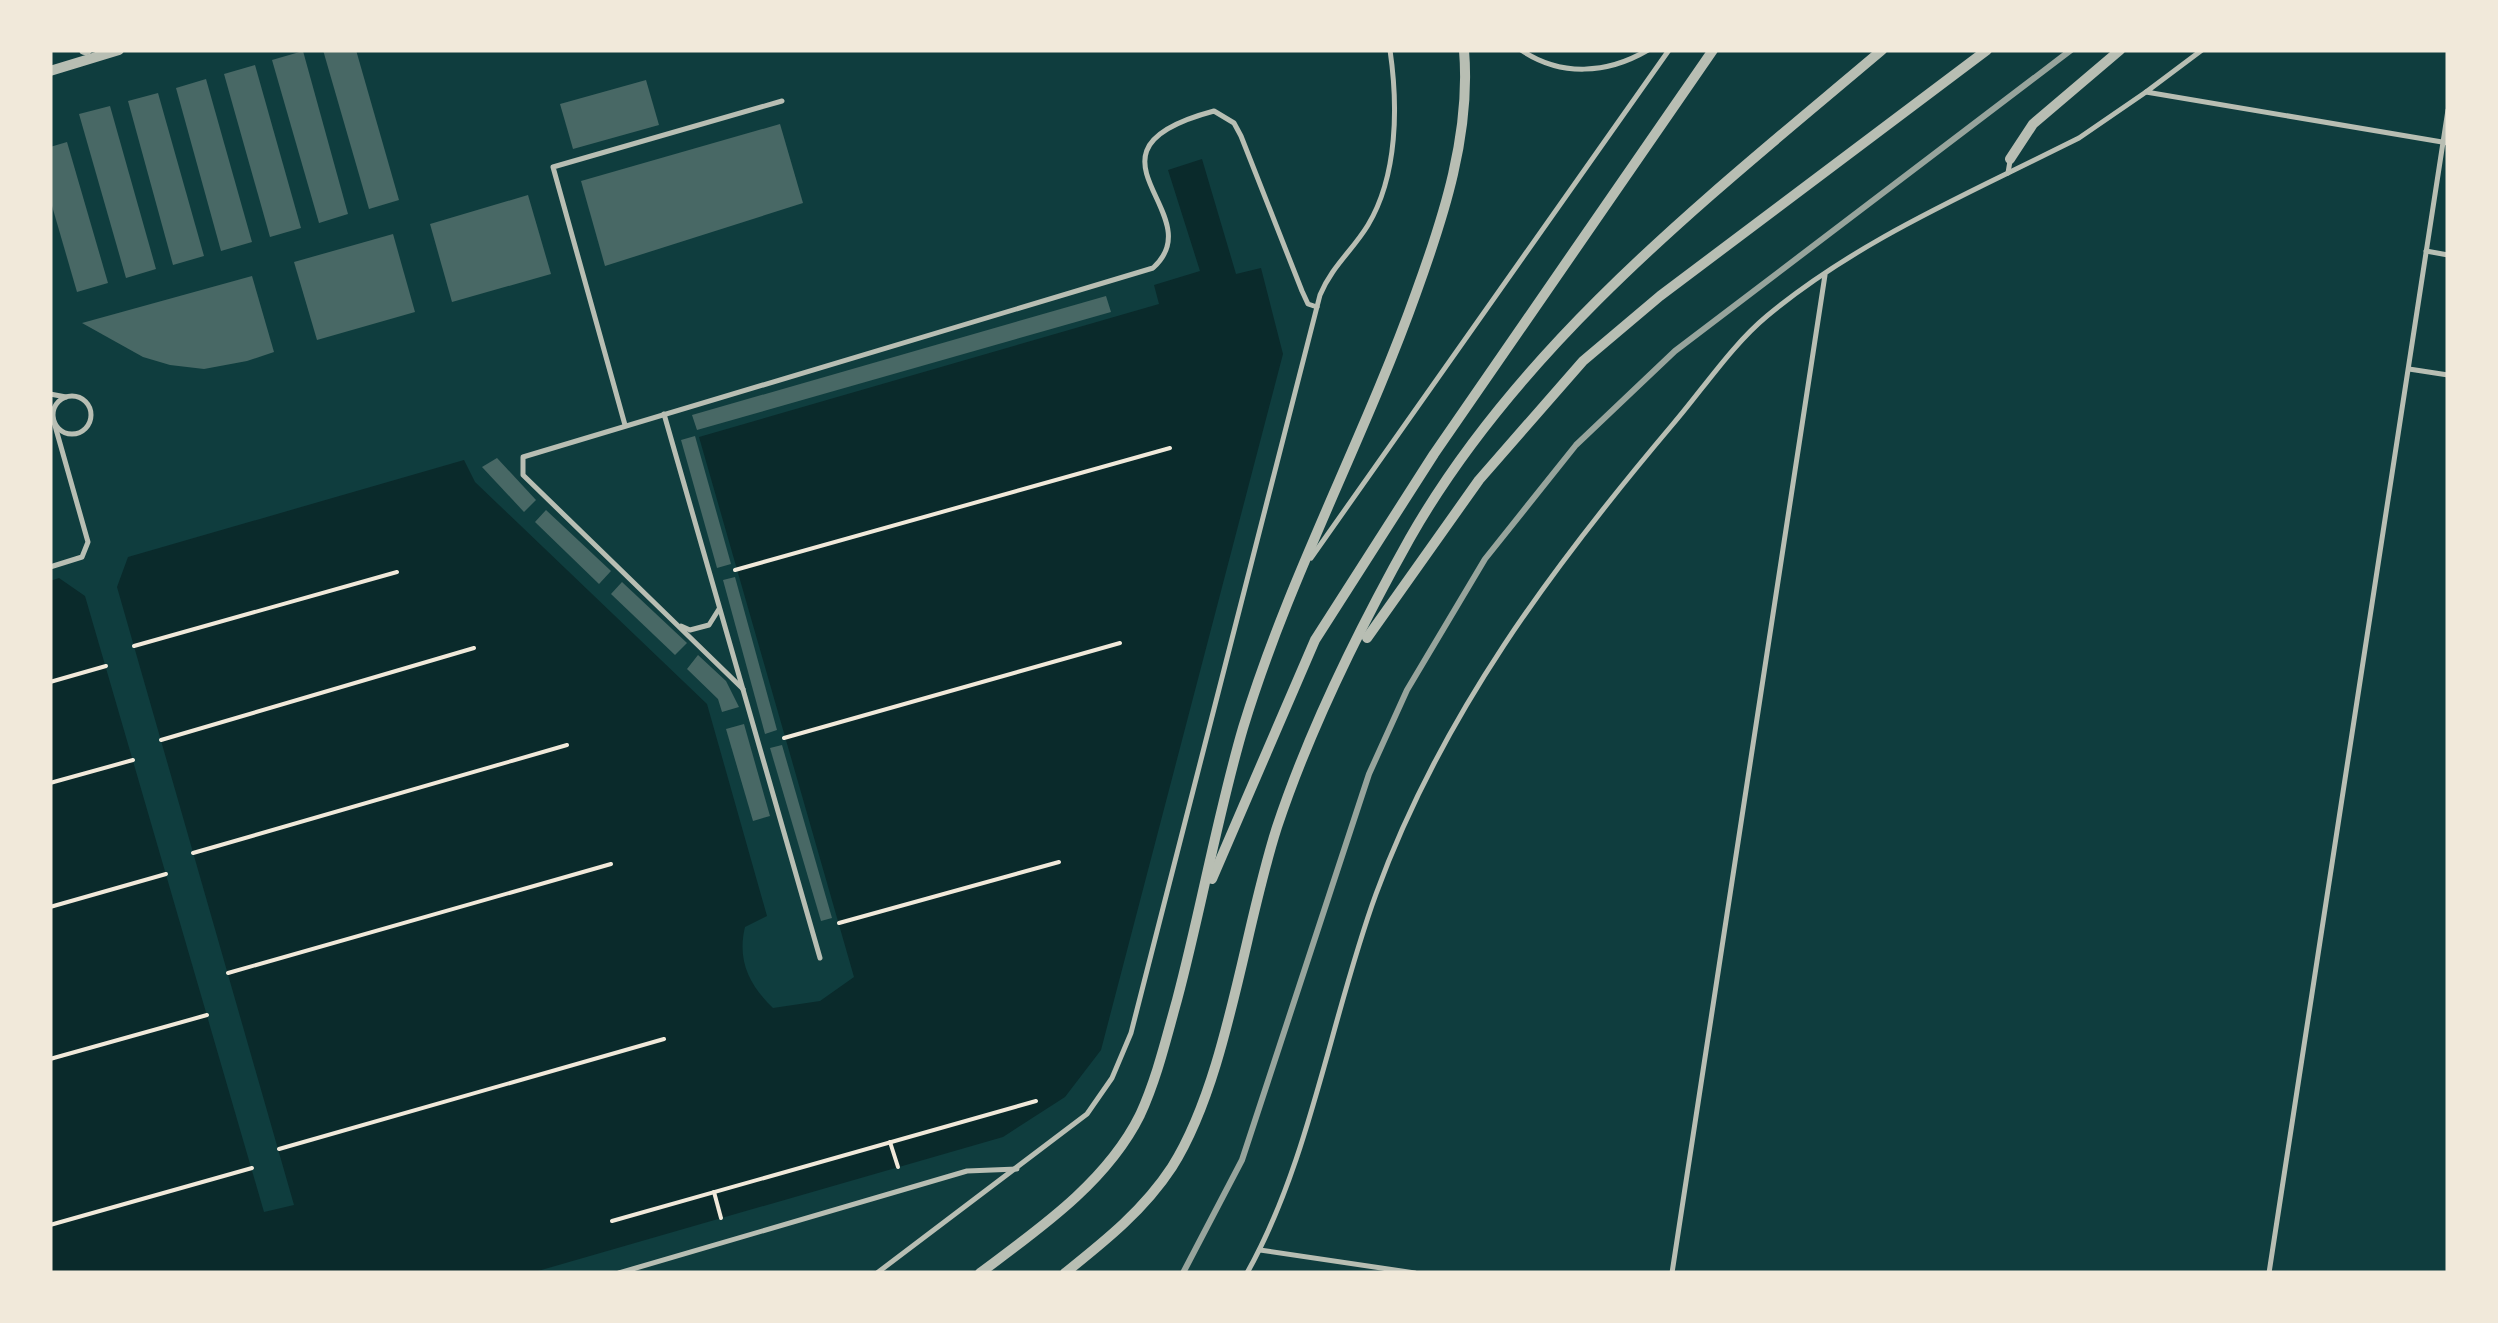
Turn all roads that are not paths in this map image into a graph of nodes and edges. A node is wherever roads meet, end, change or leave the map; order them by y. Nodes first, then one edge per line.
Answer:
1 (118, 50) edge
2 (1390, 50) edge
3 (1464, 50) edge
4 (1521, 50) edge
5 (1648, 50) edge
6 (1669, 50) edge
7 (1712, 50) edge
8 (1882, 50) edge
9 (1987, 50) edge
10 (2120, 50) edge
11 (2202, 50) edge
12 (50, 71) edge
13 (2146, 92) junction
14 (782, 100) dead end
15 (2448, 110) edge
16 (2446, 143) edge
17 (2010, 159) joint
18 (2008, 173) junction
19 (2426, 251) junction
20 (2448, 255) edge
21 (1826, 272) junction
22 (1317, 307) junction
23 (2409, 369) junction
24 (2448, 375) edge
25 (50, 394) edge
26 (69, 396) junction
27 (50, 408) edge
28 (664, 414) junction
29 (54, 421) junction
30 (625, 426) junction
31 (1304, 567) junction
32 (50, 568) edge
33 (720, 606) junction
34 (678, 625) junction
35 (1346, 667) junction
36 (743, 689) junction
37 (1204, 898) junction
38 (820, 958) dead end
39 (1020, 1169) junction
40 (1260, 1250) junction
41 (618, 1273) edge
42 (878, 1273) edge
43 (980, 1273) edge
44 (1065, 1273) edge
45 (1248, 1273) edge
46 (1415, 1273) edge
47 (1672, 1273) edge
48 (2269, 1273) edge

1 - 12 street
2 - 22 lane
3 - 31 street
4 - 5 lane
6 - 31 lane
7 - 37 street
8 - 35 street
9 - 35 street
10 - 17 street
11 - 13 lane
13 - 16 lane
13 - 18 lane
14 - 30 lane
15 - 16 lane
16 - 19 lane
17 - 18 lane
18 - 21 lane
19 - 20 lane
19 - 23 lane
21 - 40 lane
21 - 47 lane
22 - 28 lane
22 - 39 lane
23 - 24 lane
23 - 48 lane
25 - 26 lane
26 - 29 lane
26 - 29 lane
27 - 29 lane
28 - 30 lane
28 - 33 lane
29 - 32 lane
30 - 34 lane
31 - 37 street
33 - 34 lane
33 - 36 lane
34 - 36 lane
35 - 44 street
36 - 38 lane
37 - 43 street
39 - 41 lane
39 - 42 lane
40 - 45 lane
40 - 46 lane

